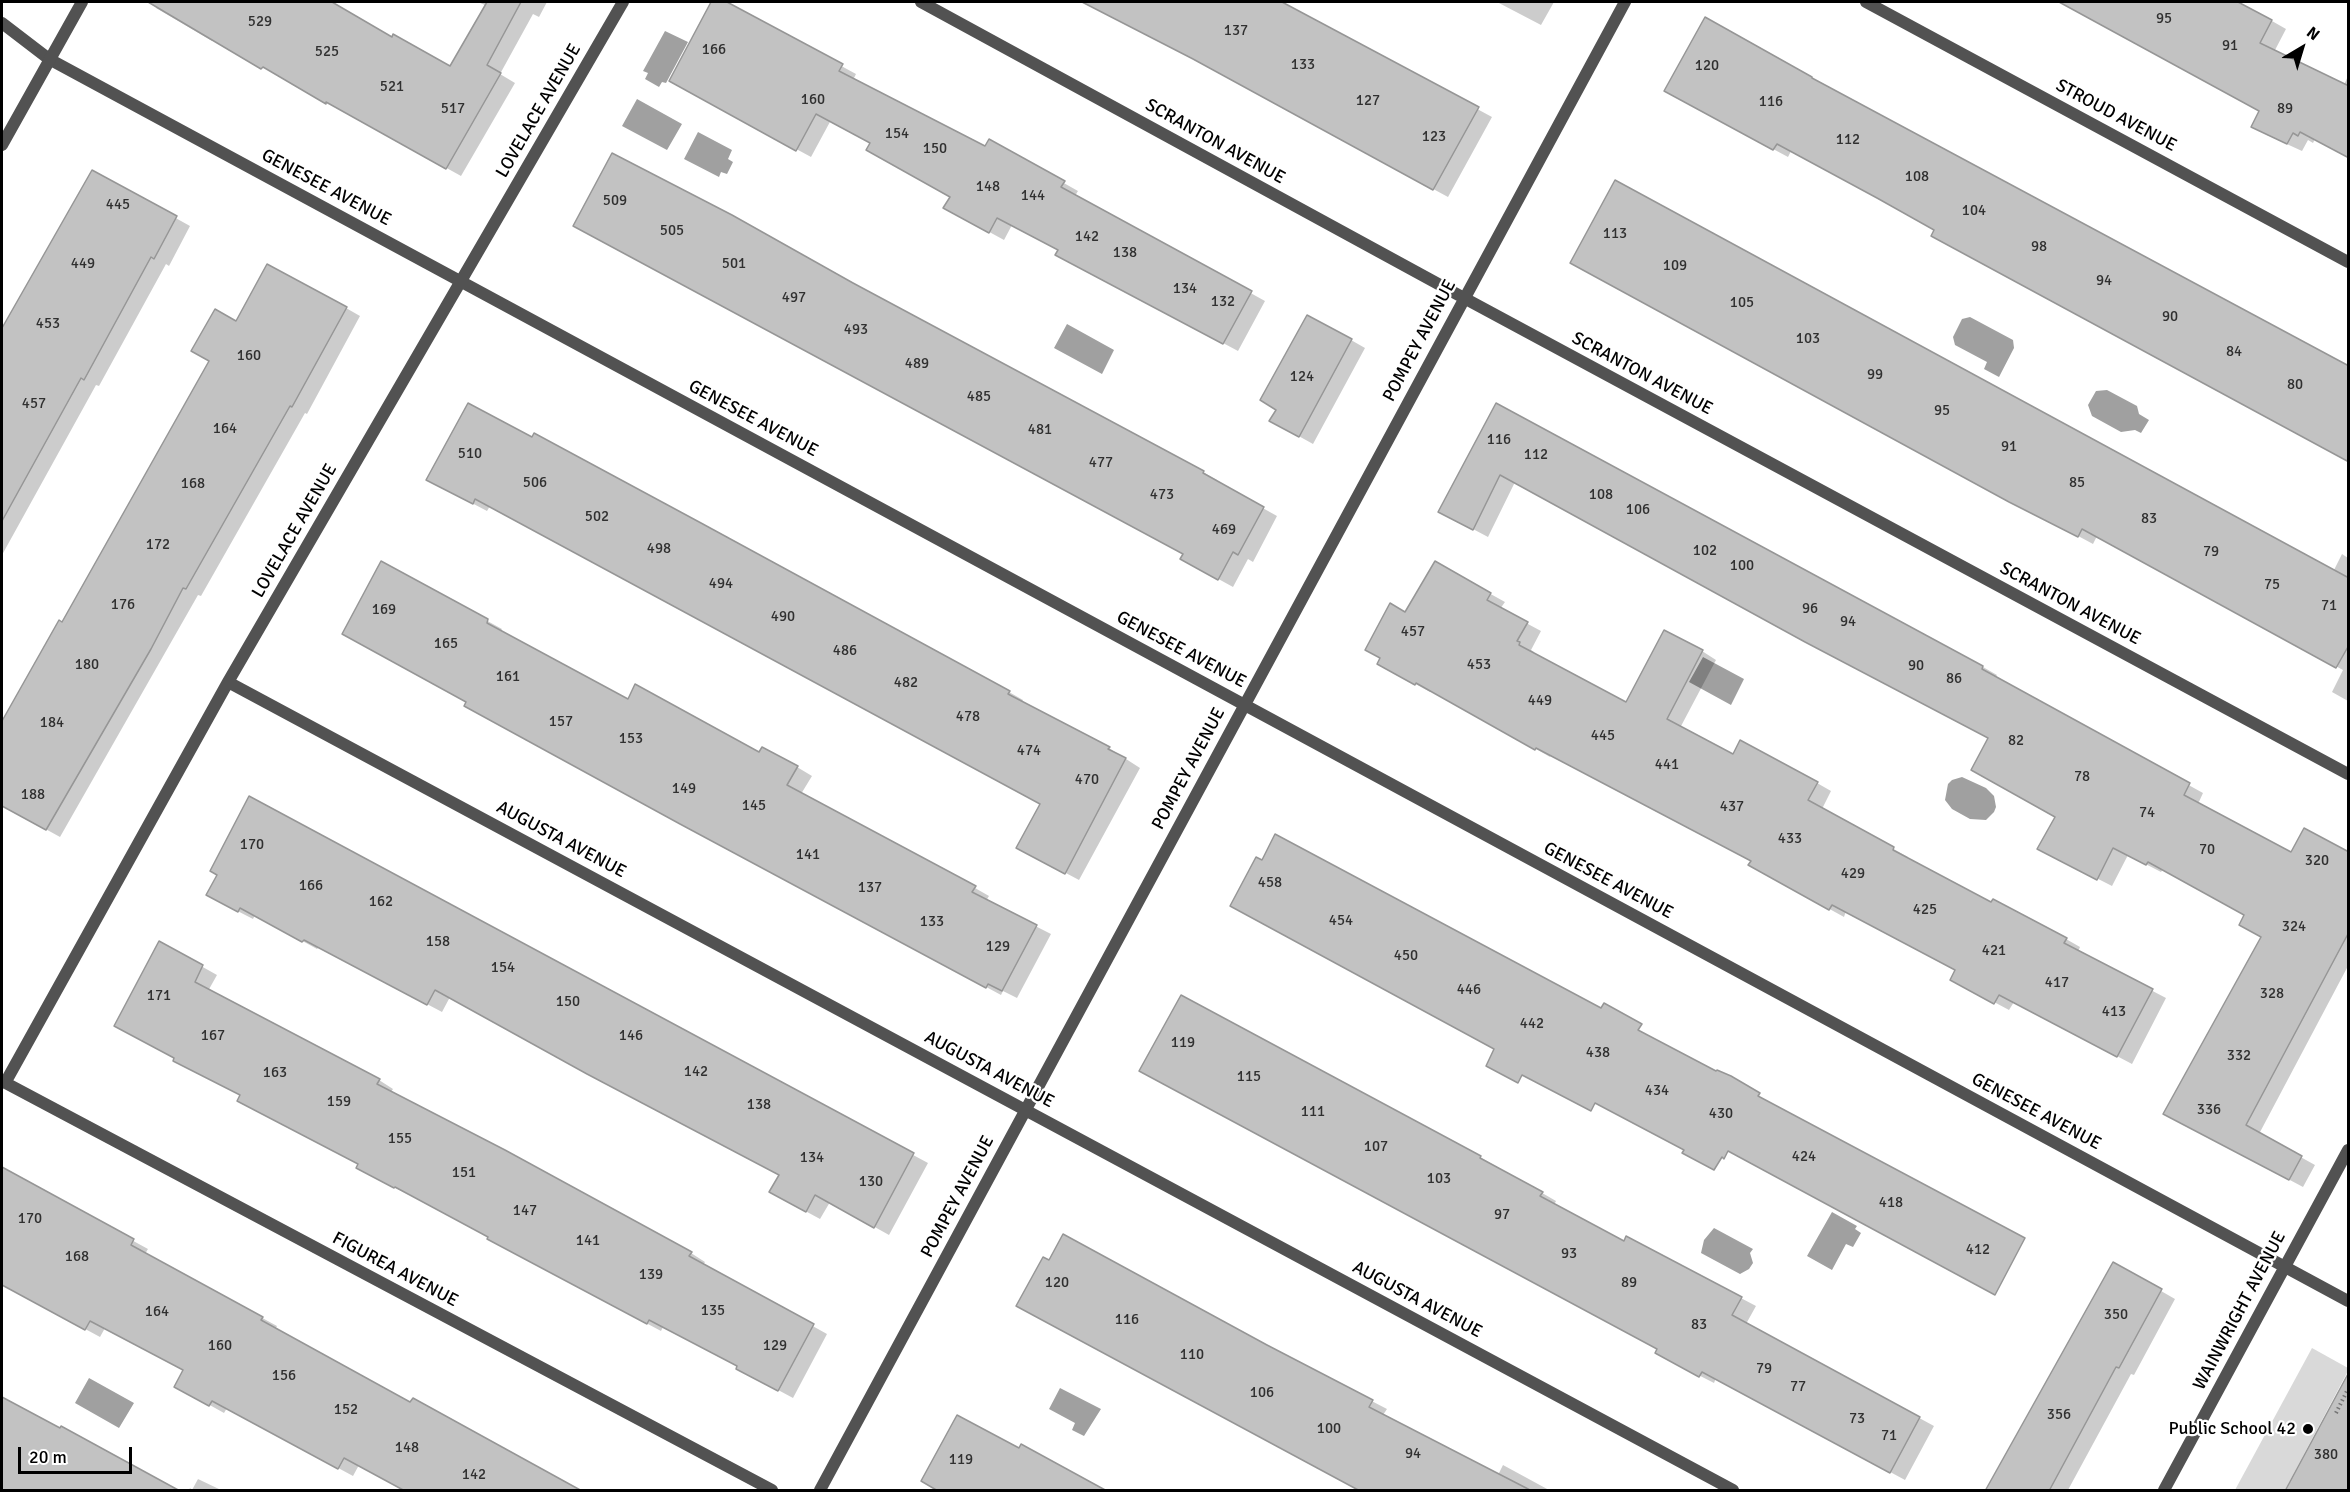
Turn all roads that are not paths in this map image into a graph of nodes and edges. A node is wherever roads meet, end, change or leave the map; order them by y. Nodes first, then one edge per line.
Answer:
1 (82, 2) edge
2 (622, 2) edge
3 (921, 2) edge
4 (1625, 2) edge
5 (1866, 2) edge
6 (2, 23) edge
7 (49, 59) junction
8 (2, 145) edge
9 (2349, 262) edge
10 (461, 281) junction
11 (1464, 298) junction
12 (228, 682) junction
13 (1244, 705) junction
14 (2349, 774) edge
15 (3, 1082) edge
16 (1025, 1110) junction
17 (2349, 1150) edge
18 (2284, 1267) junction
19 (2349, 1301) edge
20 (772, 1491) edge
21 (820, 1491) edge
22 (1733, 1491) edge
23 (2164, 1491) edge

1 - 7 street
2 - 10 street, LOVELACE AVENUE
3 - 11 street, SCRANTON AVENUE
4 - 11 street, POMPEY AVENUE
5 - 9 street, STROUD AVENUE
6 - 7 street, GENESEE AVENUE
7 - 8 street
7 - 10 street, GENESEE AVENUE
10 - 12 street, LOVELACE AVENUE
10 - 13 street, GENESEE AVENUE
11 - 13 street, POMPEY AVENUE
11 - 14 street, SCRANTON AVENUE
12 - 15 street, LOVELACE AVENUE
12 - 16 street, AUGUSTA AVENUE
13 - 16 street, POMPEY AVENUE
13 - 18 street, GENESEE AVENUE
15 - 20 street, FIGUREA AVENUE
16 - 21 street, POMPEY AVENUE
16 - 22 street, AUGUSTA AVENUE
17 - 18 street, WAINWRIGHT AVENUE
18 - 19 street, GENESEE AVENUE
18 - 23 street, WAINWRIGHT AVENUE

